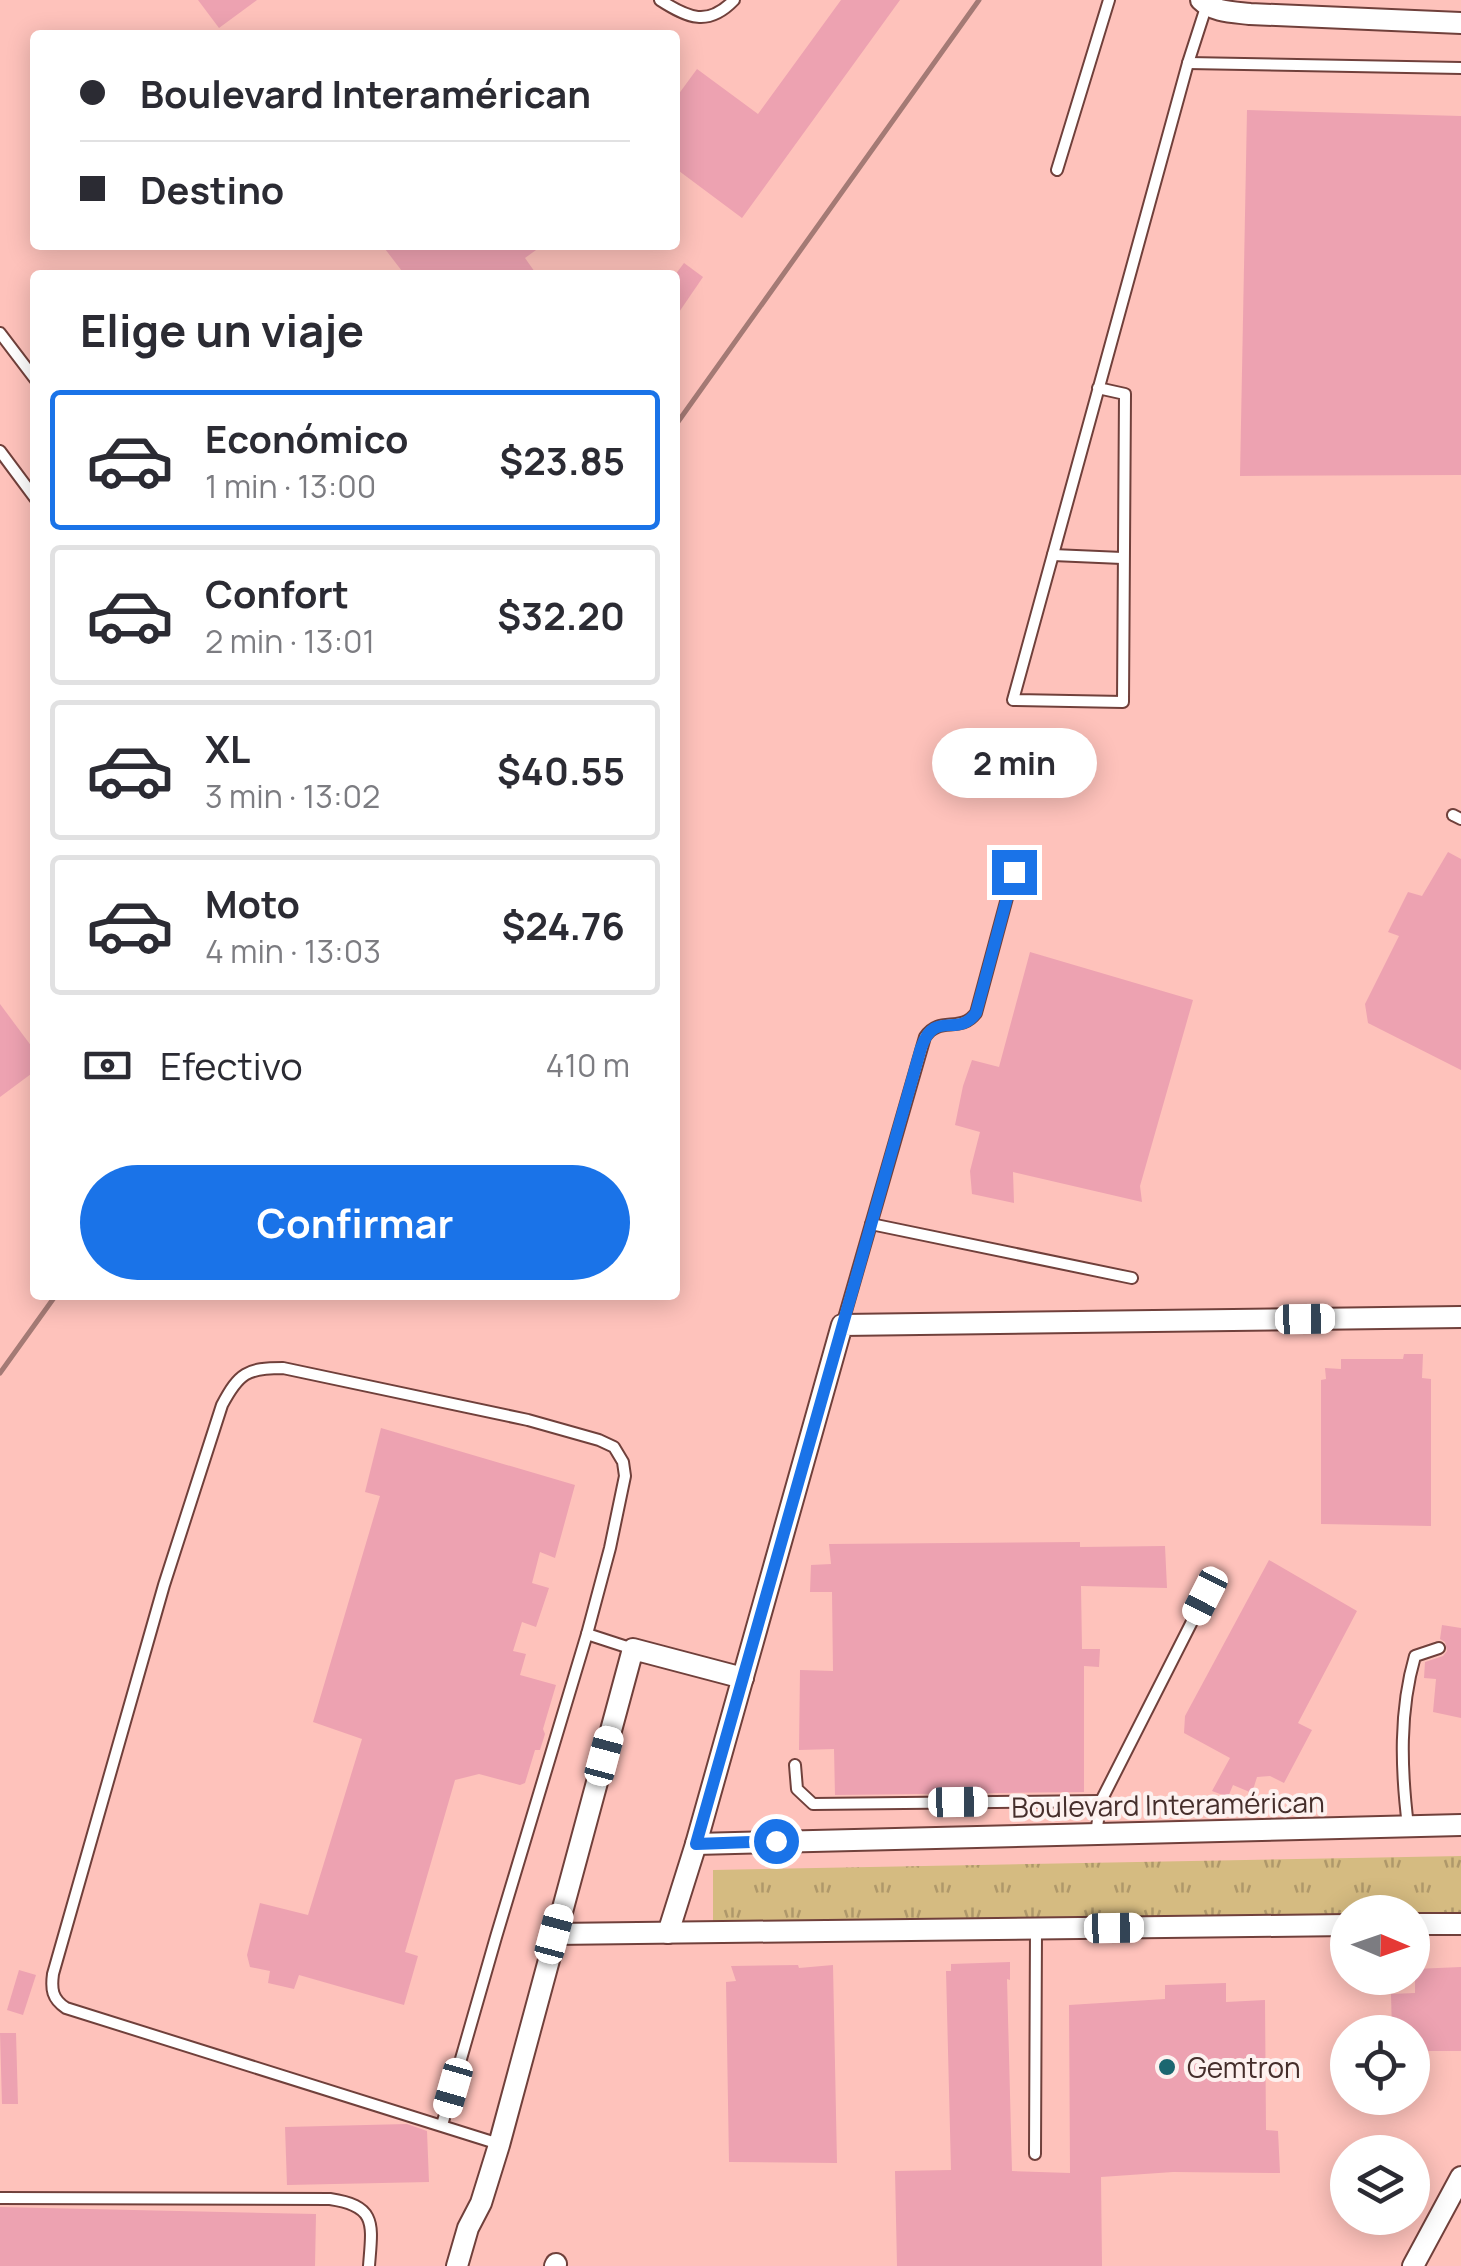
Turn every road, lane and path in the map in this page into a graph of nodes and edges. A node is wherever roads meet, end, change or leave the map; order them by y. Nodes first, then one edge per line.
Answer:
1 (660, 0) edge
2 (734, 0) edge
3 (1109, 0) edge
4 (1205, 2) edge
5 (1461, 22) edge
6 (1188, 62) junction
7 (1461, 68) edge
8 (1057, 170) dead end
9 (0, 333) edge
10 (30, 372) edge
11 (1098, 388) junction
12 (0, 450) edge
13 (30, 491) edge
14 (1052, 555) junction
15 (1122, 558) junction
16 (1014, 872) dead end
17 (870, 1224) junction
18 (1132, 1278) dead end
19 (1461, 1317) edge
20 (842, 1325) junction
21 (1205, 1596) dead end
22 (587, 1634) junction
23 (633, 1648) junction
24 (1438, 1648) dead end
25 (743, 1678) junction
26 (795, 1765) dead end
27 (1102, 1801) junction
28 (1461, 1826) edge
29 (1408, 1827) junction
30 (1096, 1833) junction
31 (696, 1844) junction
32 (1430, 1924) edge
33 (1461, 1924) edge
34 (1330, 1925) edge
35 (1036, 1928) junction
36 (668, 1933) junction
37 (554, 1934) junction
38 (442, 2126) junction
39 (499, 2144) junction
40 (1035, 2154) dead end
41 (1461, 2177) edge
42 (0, 2198) edge
43 (368, 2266) edge
44 (458, 2266) edge
45 (1413, 2266) edge

1 - 2 lane
3 - 8 lane
4 - 5 street
4 - 6 lane
6 - 7 lane
6 - 11 lane
9 - 10 lane
11 - 14 lane
11 - 15 lane
12 - 13 lane
14 - 15 lane
14 - 15 lane
16 - 17 lane
17 - 18 lane
17 - 20 lane
19 - 20 street
20 - 25 street
21 - 27 lane
22 - 23 lane
22 - 38 lane
22 - 38 lane
23 - 25 street
23 - 37 street
24 - 29 lane
25 - 31 street
26 - 27 lane
27 - 30 lane
28 - 29 street, Boulevard Interamérican
29 - 30 street, Boulevard Interamérican
30 - 31 street, Boulevard Interamérican
31 - 36 street
32 - 33 street
34 - 35 street
35 - 36 street
35 - 40 lane
36 - 37 street
37 - 39 street
38 - 39 lane
39 - 44 street
41 - 45 street
42 - 43 lane

